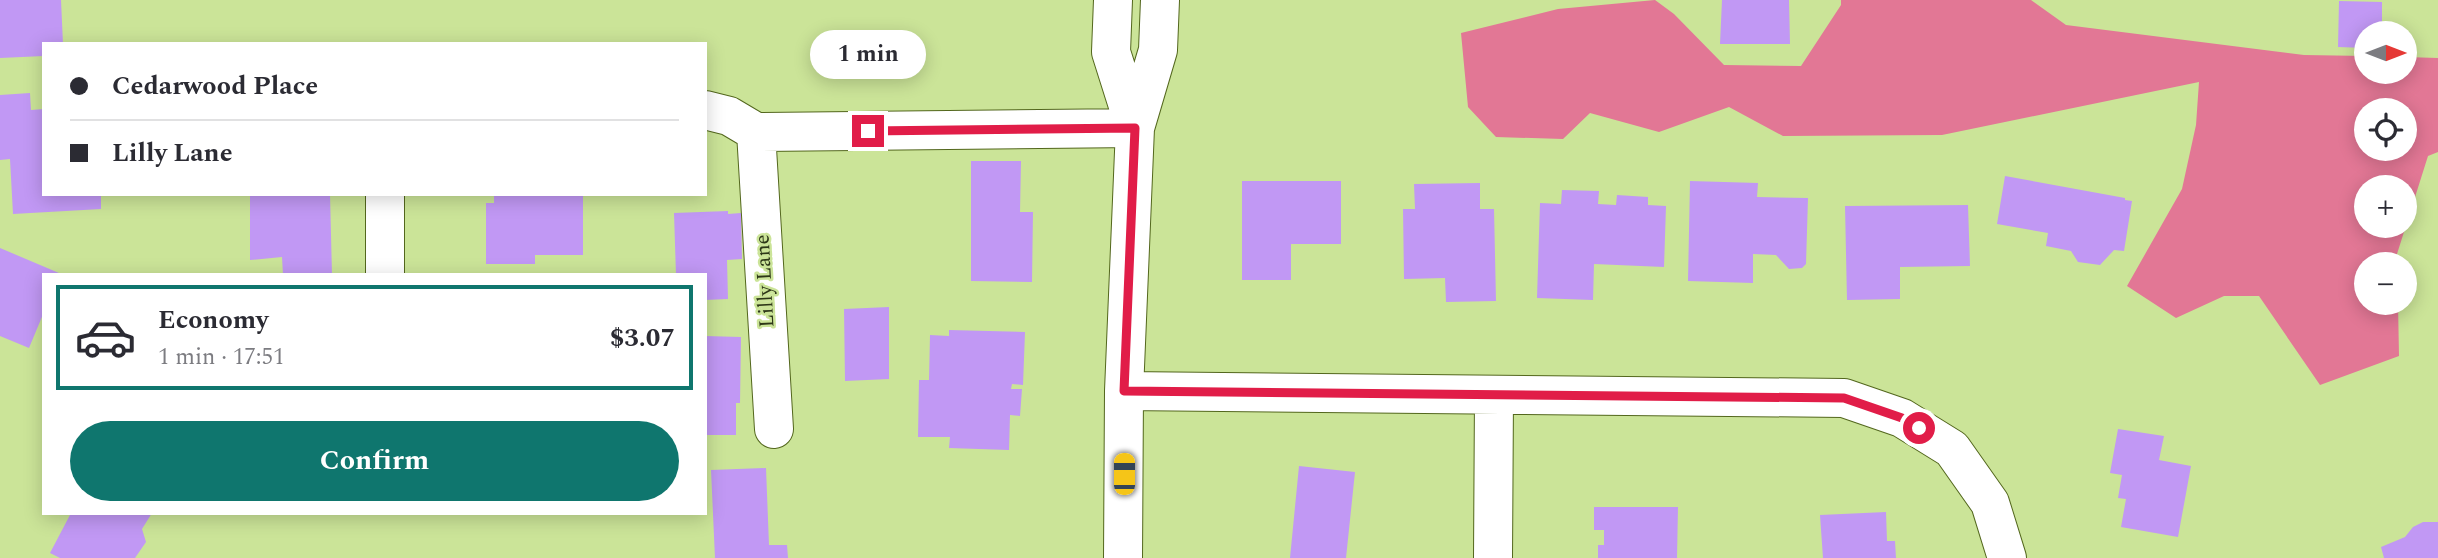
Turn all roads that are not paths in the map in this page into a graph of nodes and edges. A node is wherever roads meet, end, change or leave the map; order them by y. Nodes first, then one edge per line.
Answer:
1 (1114, 0) edge
2 (1160, 0) edge
3 (707, 110) edge
4 (1135, 128) junction
5 (756, 132) junction
6 (385, 196) edge
7 (385, 273) edge
8 (1124, 391) junction
9 (1494, 396) junction
10 (774, 429) dead end
11 (1123, 558) edge
12 (1493, 558) edge
13 (2007, 558) edge

1 - 4 street
2 - 4 street
3 - 5 street
4 - 5 street
4 - 8 street
5 - 10 street, Lilly Lane
6 - 7 street
8 - 9 street
8 - 11 street
9 - 12 street
9 - 13 street

